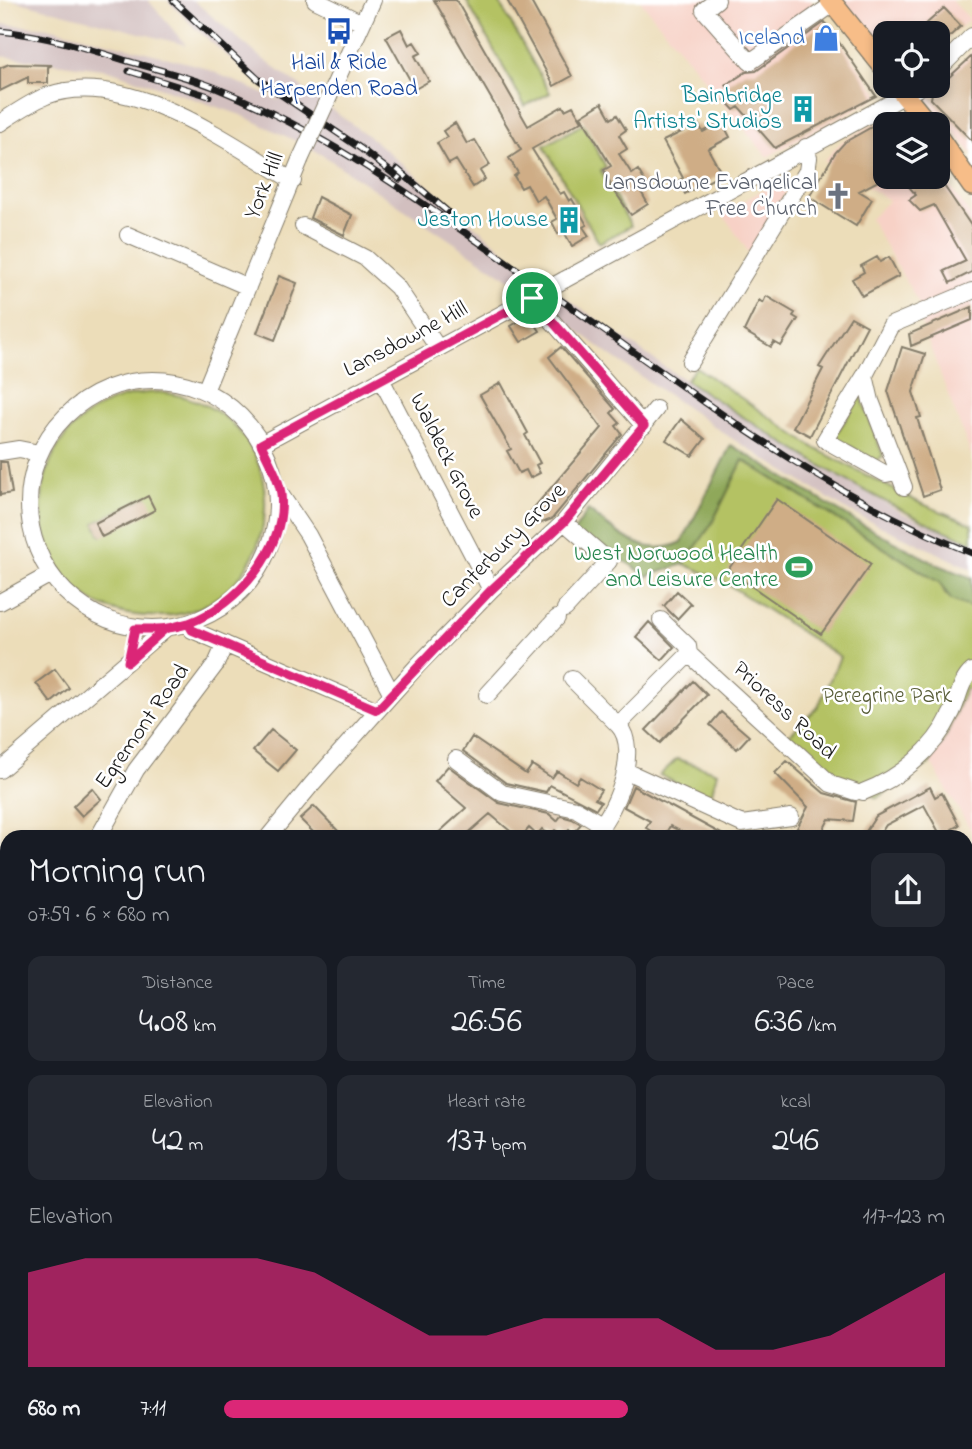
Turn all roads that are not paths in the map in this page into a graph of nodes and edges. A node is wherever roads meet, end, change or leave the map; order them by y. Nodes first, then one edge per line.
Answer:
1 (315, 0) edge
2 (373, 0) edge
3 (717, 0) edge
4 (831, 2) edge
5 (362, 23) junction
6 (972, 36) edge
7 (873, 54) edge
8 (950, 58) edge
9 (892, 98) edge
10 (0, 123) edge
11 (806, 147) junction
12 (950, 154) edge
13 (293, 181) junction
14 (972, 186) edge
15 (303, 226) dead end
16 (128, 235) dead end
17 (248, 287) junction
18 (972, 291) edge
19 (532, 302) junction
20 (438, 348) junction
21 (691, 362) dead end
22 (865, 375) junction
23 (382, 379) junction
24 (205, 391) junction
25 (656, 409) dead end
26 (644, 426) junction
27 (261, 444) junction
28 (0, 452) edge
29 (38, 453) junction
30 (281, 495) junction
31 (564, 522) junction
32 (278, 526) junction
33 (308, 536) junction
34 (49, 575) junction
35 (491, 590) junction
36 (0, 602) edge
37 (661, 620) dead end
38 (188, 623) junction
39 (135, 629) junction
40 (165, 629) junction
41 (225, 644) junction
42 (689, 654) junction
43 (128, 662) junction
44 (972, 671) edge
45 (572, 679) dead end
46 (392, 694) junction
47 (487, 695) dead end
48 (377, 710) junction
49 (618, 725) junction
50 (456, 759) dead end
51 (0, 770) edge
52 (626, 771) junction
53 (791, 817) dead end
54 (102, 830) edge
55 (278, 830) edge
56 (596, 830) edge
57 (597, 830) edge

1 - 5 street
2 - 5 street, York Hill
3 - 4 street
4 - 7 main road
5 - 13 street, York Hill, bridge
6 - 8 street
9 - 11 street, Lansdowne Hill
10 - 13 street
11 - 19 street, Lansdowne Hill, bridge
11 - 21 street
12 - 14 main road
13 - 17 street, York Hill
15 - 20 street
16 - 17 street
17 - 24 street, York Hill
18 - 22 street
19 - 20 street, Lansdowne Hill
19 - 26 street
20 - 23 street, Lansdowne Hill
22 - 22 street
23 - 27 street, Lansdowne Hill
23 - 35 street, Waldeck Grove
24 - 27 street
24 - 29 street
25 - 26 street, Canterbury Grove
26 - 31 street, Canterbury Grove
27 - 30 street
28 - 29 street
29 - 34 street
30 - 32 street
30 - 33 street
31 - 35 street, Canterbury Grove
31 - 47 street
32 - 33 street
32 - 38 street
33 - 46 street
34 - 36 street
34 - 39 street
35 - 46 street, Canterbury Grove
37 - 42 street, Prioress Road
38 - 40 street
38 - 41 street
39 - 40 street
39 - 43 street
40 - 43 street
41 - 48 street
41 - 54 street, Egremont Road
42 - 44 street, Prioress Road
42 - 49 street
43 - 51 street
45 - 49 street
46 - 48 street, Canterbury Grove
48 - 55 street, Canterbury Grove
49 - 52 street
50 - 56 street
52 - 53 street
52 - 57 street

